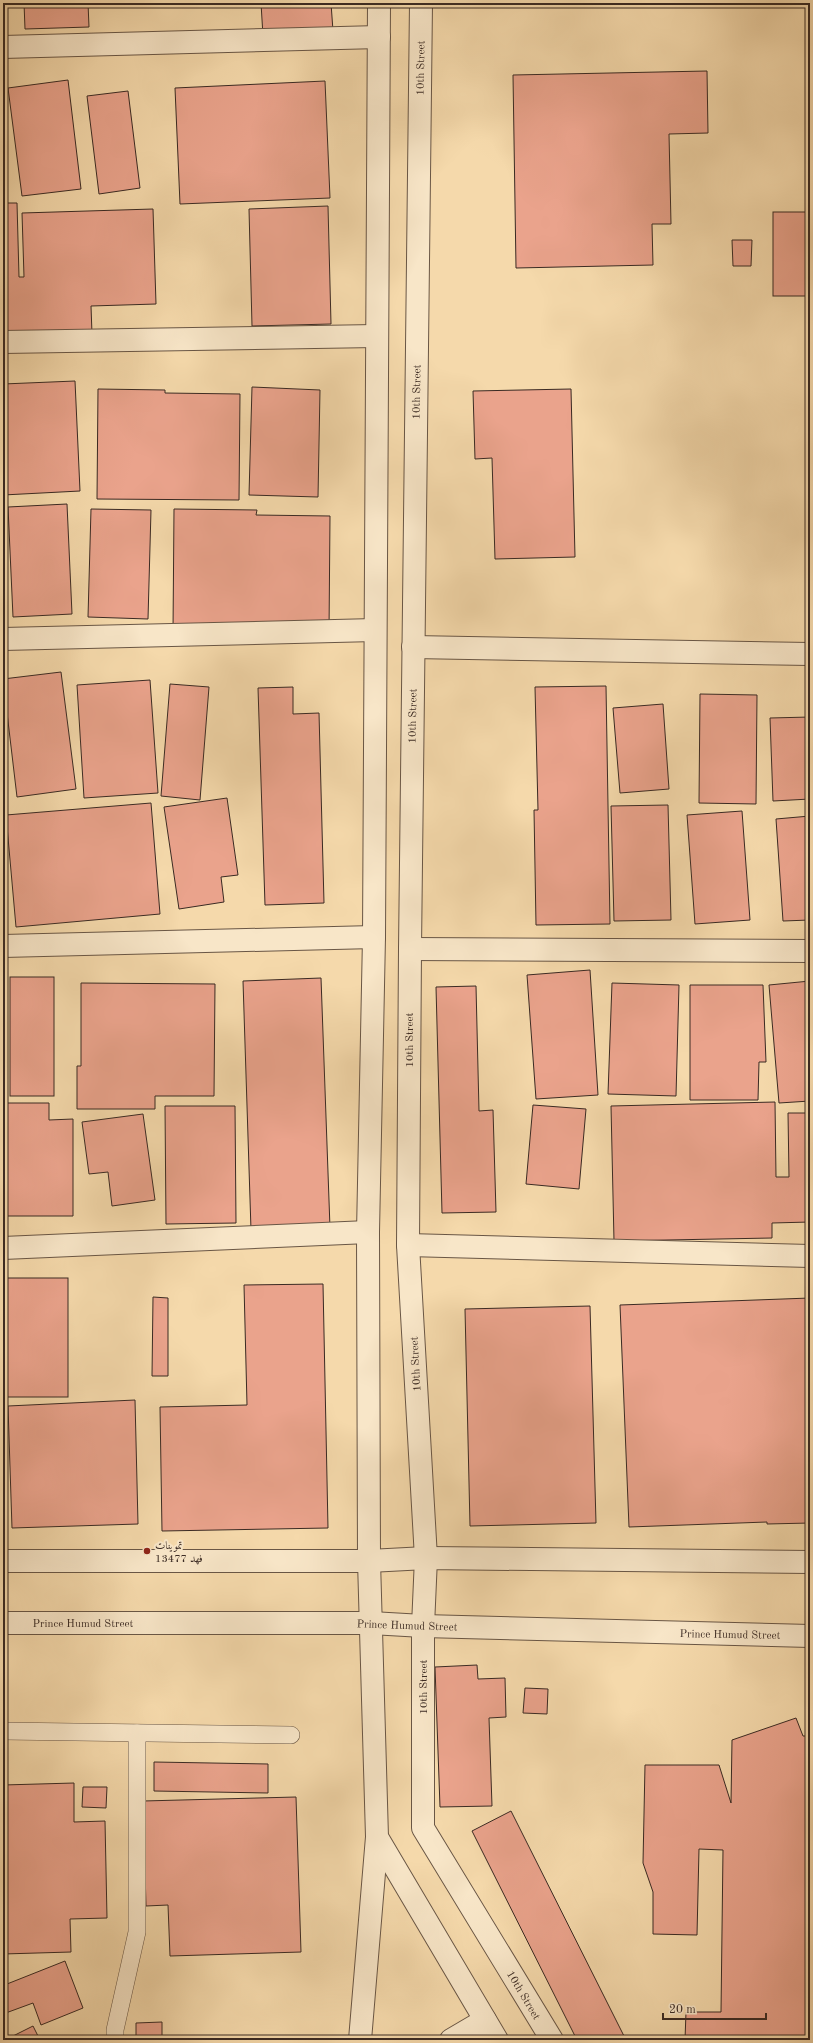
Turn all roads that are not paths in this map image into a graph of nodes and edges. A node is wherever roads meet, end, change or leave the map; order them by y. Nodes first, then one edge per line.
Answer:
1 (379, 3) edge
2 (421, 3) edge
3 (379, 37) junction
4 (3, 47) edge
5 (376, 336) junction
6 (3, 342) edge
7 (375, 630) junction
8 (3, 639) edge
9 (413, 647) junction
10 (810, 654) edge
11 (374, 937) junction
12 (3, 946) edge
13 (410, 949) junction
14 (810, 951) edge
15 (368, 1232) junction
16 (408, 1245) junction
17 (3, 1248) edge
18 (810, 1256) edge
19 (426, 1558) junction
20 (3, 1561) edge
21 (369, 1561) junction
22 (810, 1562) edge
23 (3, 1622) edge
24 (371, 1623) junction
25 (423, 1626) junction
26 (810, 1636) edge
27 (3, 1731) edge
28 (137, 1733) junction
29 (291, 1735) dead end
30 (377, 1837) junction
31 (485, 2020) junction
32 (115, 2040) edge
33 (360, 2040) edge
34 (451, 2040) edge
35 (497, 2040) edge
36 (552, 2040) edge

1 - 3 street
2 - 9 street, 10th Street
3 - 4 street
3 - 5 street
5 - 6 street
5 - 7 street
7 - 8 street
7 - 11 street
9 - 10 street
9 - 13 street, 10th Street
11 - 12 street
11 - 15 street
13 - 14 street
13 - 16 street, 10th Street
15 - 17 street
15 - 21 street
16 - 18 street
16 - 19 street, 10th Street
19 - 21 street
19 - 22 street
19 - 25 street, 10th Street
20 - 21 street
21 - 24 street
23 - 24 street, Prince Humud Street
24 - 25 street, Prince Humud Street
24 - 30 street
25 - 26 street, Prince Humud Street
25 - 36 street, 10th Street
27 - 28 lane
28 - 29 lane
28 - 32 lane
30 - 31 street
30 - 33 street
31 - 34 street
31 - 35 street

